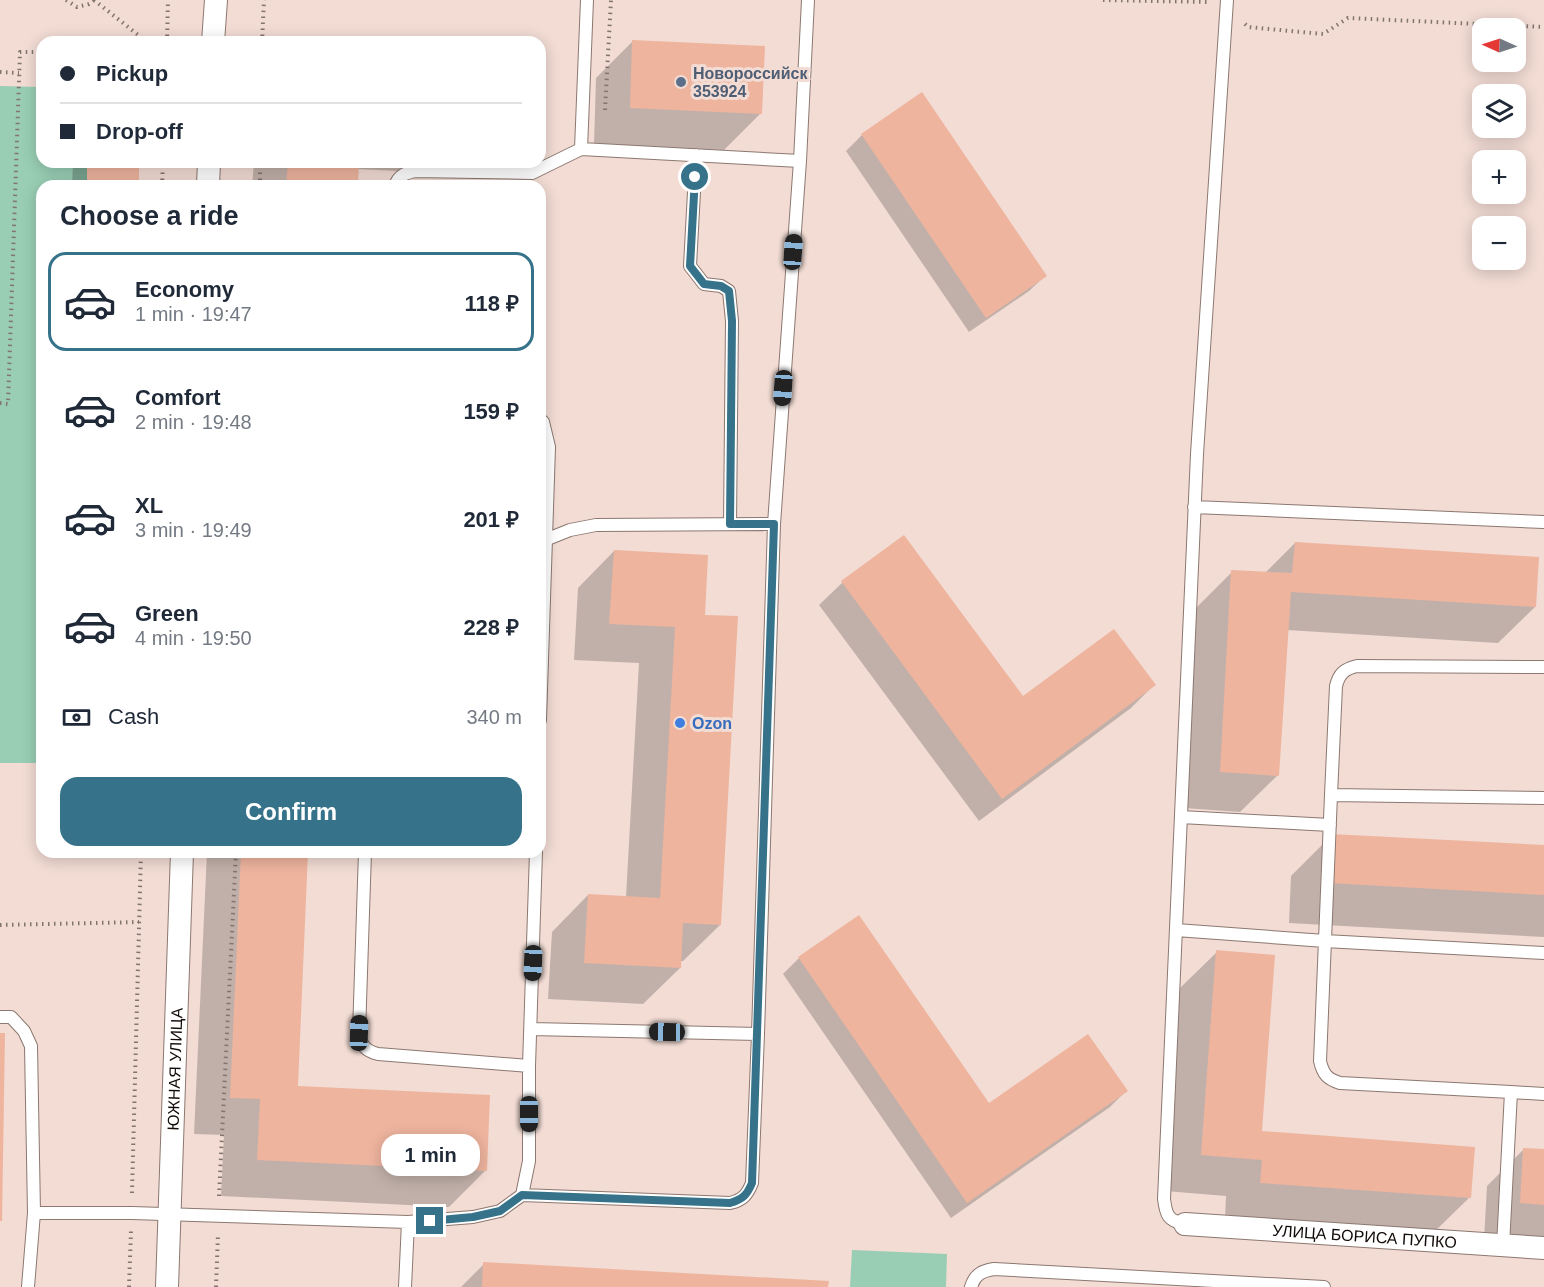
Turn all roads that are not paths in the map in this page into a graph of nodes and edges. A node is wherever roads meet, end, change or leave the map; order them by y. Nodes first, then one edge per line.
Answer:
1 (216, 0) edge
2 (587, 0) edge
3 (808, 0) edge
4 (1227, 1) edge
5 (213, 36) edge
6 (581, 149) junction
7 (696, 155) junction
8 (800, 161) junction
9 (546, 166) edge
10 (542, 168) edge
11 (532, 173) junction
12 (397, 180) edge
13 (531, 180) edge
14 (546, 434) edge
15 (546, 494) edge
16 (1194, 507) junction
17 (1544, 522) edge
18 (730, 524) junction
19 (774, 524) junction
20 (546, 539) edge
21 (1544, 667) edge
22 (1331, 795) junction
23 (1544, 798) edge
24 (1181, 817) junction
25 (1330, 825) junction
26 (182, 858) edge
27 (365, 858) edge
28 (536, 858) edge
29 (1176, 930) junction
30 (1325, 941) junction
31 (1544, 953) edge
32 (0, 1017) edge
33 (531, 1029) junction
34 (758, 1034) junction
35 (529, 1066) junction
36 (1511, 1092) junction
37 (1544, 1094) edge
38 (522, 1195) junction
39 (34, 1213) junction
40 (171, 1215) junction
41 (408, 1222) junction
42 (1185, 1224) joint
43 (1503, 1246) junction
44 (1544, 1248) edge
45 (28, 1287) edge
46 (167, 1287) edge
47 (405, 1287) edge
48 (971, 1287) edge
49 (1324, 1287) edge

1 - 5 street
2 - 6 lane
3 - 8 lane
4 - 16 lane
6 - 7 lane
6 - 9 lane
7 - 8 lane
7 - 18 lane
8 - 19 lane
10 - 11 lane
11 - 12 lane
11 - 13 lane
14 - 15 lane
16 - 17 lane
16 - 24 lane
18 - 19 lane
18 - 20 lane
19 - 34 lane
21 - 22 lane
22 - 23 lane
22 - 25 lane
24 - 25 lane
24 - 29 lane
25 - 30 lane
26 - 40 street, ЮЖНАЯ УЛИЦА
27 - 35 lane
28 - 33 lane
29 - 30 lane
29 - 42 lane
30 - 31 lane
30 - 36 lane
32 - 39 lane
33 - 34 lane
33 - 35 lane
34 - 38 lane
35 - 38 lane
36 - 37 lane
36 - 43 lane
38 - 41 lane
39 - 40 lane
39 - 45 lane
40 - 41 lane
40 - 46 street, ЮЖНАЯ УЛИЦА
41 - 47 lane
42 - 43 street, УЛИЦА БОРИСА ПУПКО
43 - 44 street, УЛИЦА БОРИСА ПУПКО
48 - 49 lane

